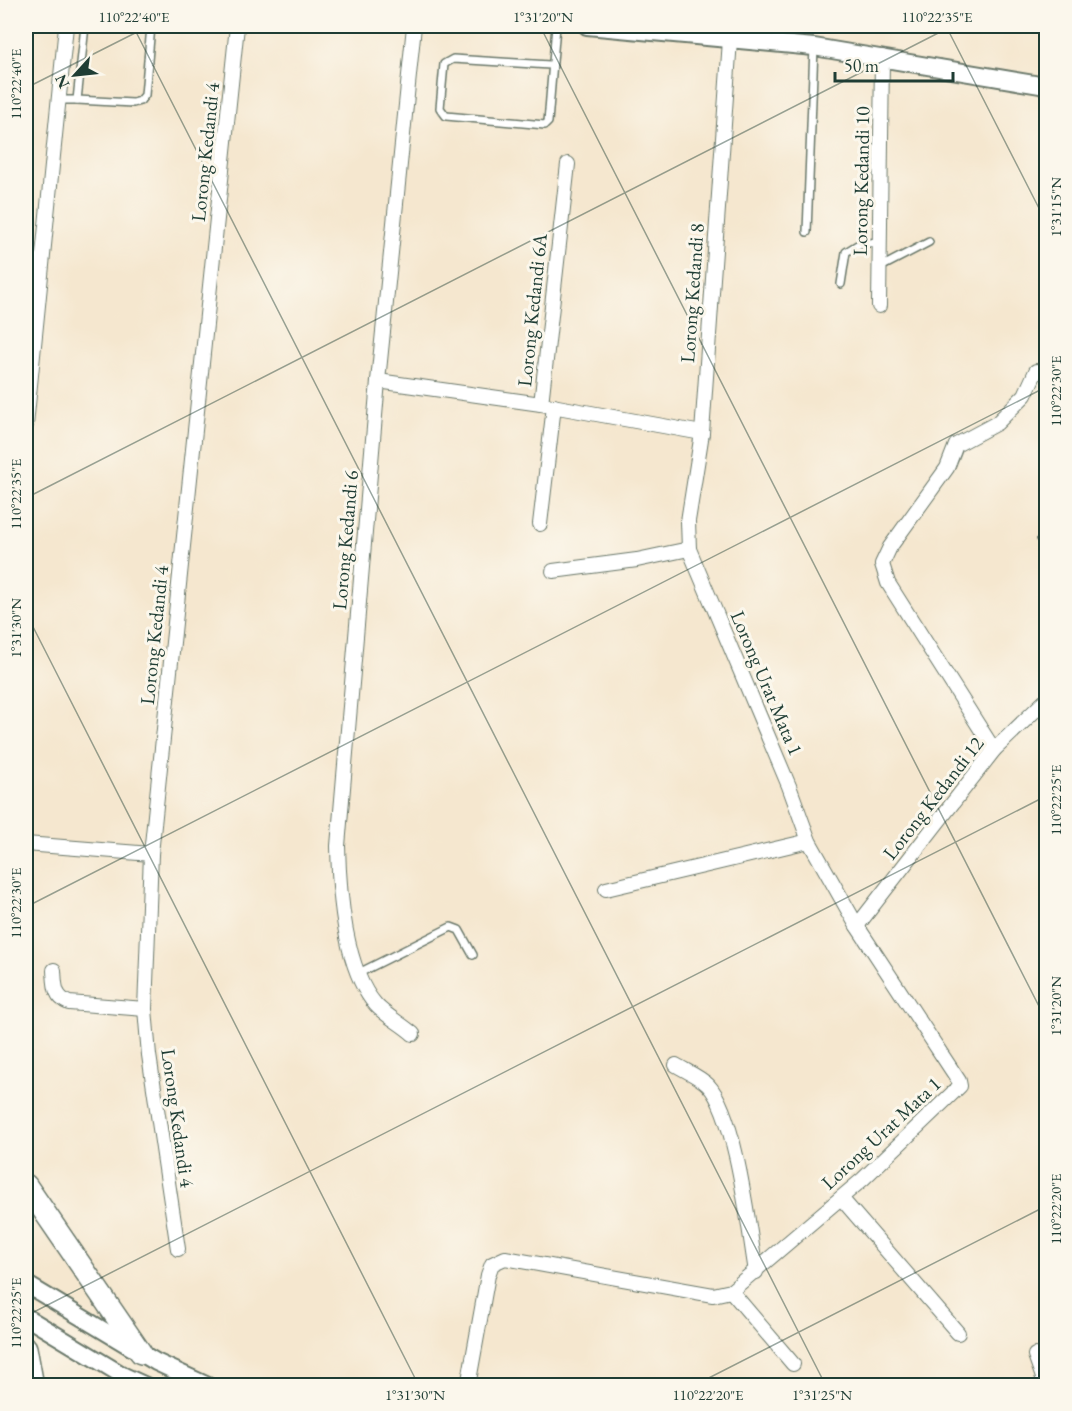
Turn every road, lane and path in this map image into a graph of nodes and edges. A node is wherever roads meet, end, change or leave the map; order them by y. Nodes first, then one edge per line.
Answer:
1 (66, 26) edge
2 (85, 26) edge
3 (151, 26) edge
4 (237, 26) edge
5 (414, 26) edge
6 (556, 26) edge
7 (587, 26) edge
8 (644, 28) edge
9 (730, 40) junction
10 (814, 47) junction
11 (882, 57) junction
12 (550, 65) junction
13 (1047, 86) edge
14 (59, 100) junction
15 (77, 100) junction
16 (567, 164) dead end
17 (807, 232) dead end
18 (879, 242) junction
19 (929, 242) dead end
20 (879, 268) junction
21 (841, 284) dead end
22 (879, 306) dead end
23 (1036, 371) dead end
24 (378, 381) junction
25 (548, 405) junction
26 (26, 425) edge
27 (702, 433) junction
28 (540, 524) dead end
29 (689, 549) junction
30 (553, 571) dead end
31 (1047, 700) edge
32 (994, 750) junction
33 (808, 841) junction
34 (26, 844) edge
35 (151, 854) junction
36 (606, 889) dead end
37 (857, 926) junction
38 (473, 955) dead end
39 (54, 970) dead end
40 (357, 974) junction
41 (145, 1009) junction
42 (413, 1034) dead end
43 (676, 1065) dead end
44 (26, 1185) edge
45 (841, 1198) junction
46 (178, 1249) dead end
47 (756, 1272) junction
48 (26, 1284) edge
49 (731, 1291) junction
50 (26, 1317) edge
51 (958, 1333) dead end
52 (26, 1348) edge
53 (141, 1353) junction
54 (1035, 1355) dead end
55 (793, 1364) dead end
56 (33, 1386) edge
57 (146, 1386) edge
58 (208, 1386) edge
59 (468, 1386) edge
60 (1046, 1386) edge

1 - 14 street
2 - 15 lane
3 - 15 lane
4 - 35 street, Lorong Kedandi 4
5 - 24 street, Lorong Kedandi 6
6 - 12 lane
7 - 8 street
8 - 9 street
9 - 10 street
9 - 27 street, Lorong Kedandi 8
10 - 11 street
10 - 17 lane
11 - 13 street
11 - 18 street, Lorong Kedandi 10
12 - 12 lane
14 - 15 lane
14 - 26 street
16 - 25 street, Lorong Kedandi 6A
18 - 20 street, Lorong Kedandi 10
18 - 21 lane
19 - 20 lane
20 - 22 street, Lorong Kedandi 10
23 - 32 street
24 - 25 street, Lorong Kedandi 6A
24 - 40 street, Lorong Kedandi 6
25 - 27 street
25 - 28 street
27 - 29 street, Lorong Kedandi 8
29 - 30 street
29 - 33 street, Lorong Urat Mata 1
31 - 32 street, Lorong Kedandi 12
32 - 37 street, Lorong Kedandi 12
33 - 36 street
33 - 37 street, Lorong Urat Mata 1
34 - 35 street
35 - 41 street, Lorong Kedandi 4
37 - 45 street, Lorong Urat Mata 1
38 - 40 lane
39 - 41 street
40 - 42 street, Lorong Kedandi 6
41 - 46 street, Lorong Kedandi 4
43 - 47 street
44 - 53 main road
45 - 47 street, Lorong Urat Mata 1
45 - 51 street
47 - 49 street, Lorong Urat Mata 1
48 - 53 street
49 - 55 street
49 - 59 street
50 - 57 street
52 - 56 main road
53 - 58 street
54 - 60 street

